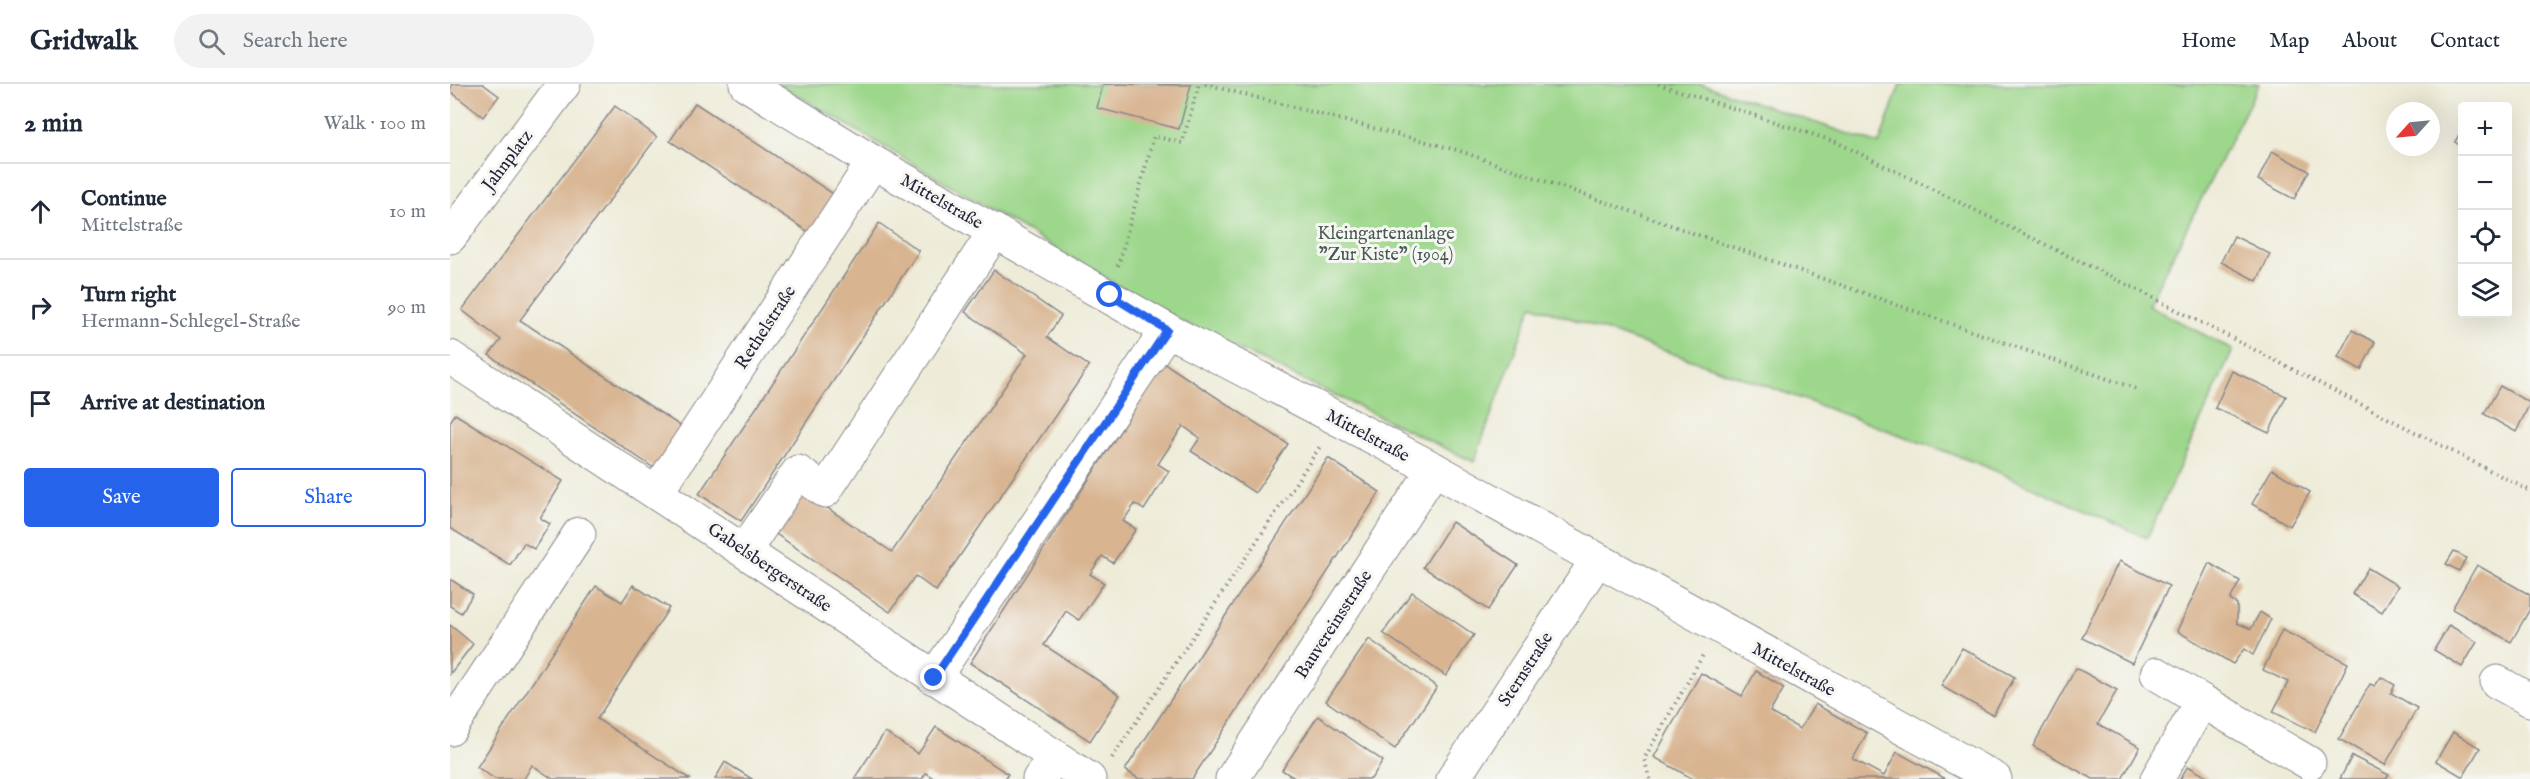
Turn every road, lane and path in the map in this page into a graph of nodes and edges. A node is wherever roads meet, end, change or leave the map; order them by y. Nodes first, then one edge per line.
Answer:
1 (564, 84) edge
2 (746, 84) edge
3 (1199, 84) edge
4 (1205, 84) edge
5 (1658, 84) edge
6 (873, 162) junction
7 (995, 231) junction
8 (450, 237) edge
9 (1110, 295) junction
10 (1167, 330) junction
11 (450, 357) edge
12 (2139, 390) dead end
13 (1339, 419) junction
14 (1434, 470) junction
15 (2530, 490) edge
16 (657, 492) junction
17 (579, 534) dead end
18 (745, 550) junction
19 (1597, 560) junction
20 (1718, 627) junction
21 (2157, 674) dead end
22 (934, 678) junction
23 (2498, 682) dead end
24 (2530, 700) edge
25 (2202, 701) junction
26 (450, 729) edge
27 (2309, 764) dead end
28 (1047, 768) edge
29 (1101, 769) edge
30 (1232, 779) edge
31 (1453, 779) edge
32 (1650, 779) edge
33 (1995, 779) edge
34 (2157, 779) edge

1 - 8 street, Jahnplatz
2 - 6 street, Mittelstraße
3 - 9 path
4 - 12 path
5 - 15 path
6 - 7 street, Mittelstraße
6 - 16 street, Rethelstraße
7 - 9 street, Mittelstraße
7 - 18 street
9 - 10 street, Mittelstraße
10 - 13 street, Mittelstraße
10 - 22 street
11 - 16 street, Gabelsbergerstraße
13 - 14 street, Mittelstraße
13 - 29 path
14 - 19 street, Mittelstraße
14 - 30 street, Bauvereinsstraße
16 - 18 street, Gabelsbergerstraße
17 - 26 street
18 - 22 street, Gabelsbergerstraße
19 - 20 street, Mittelstraße
19 - 31 street, Sternstraße
20 - 32 path
20 - 33 street, Mittelstraße
21 - 25 street
22 - 28 street, Gabelsbergerstraße
23 - 24 street
25 - 27 street
25 - 34 street
28 - 29 street, Gabelsbergerstraße

